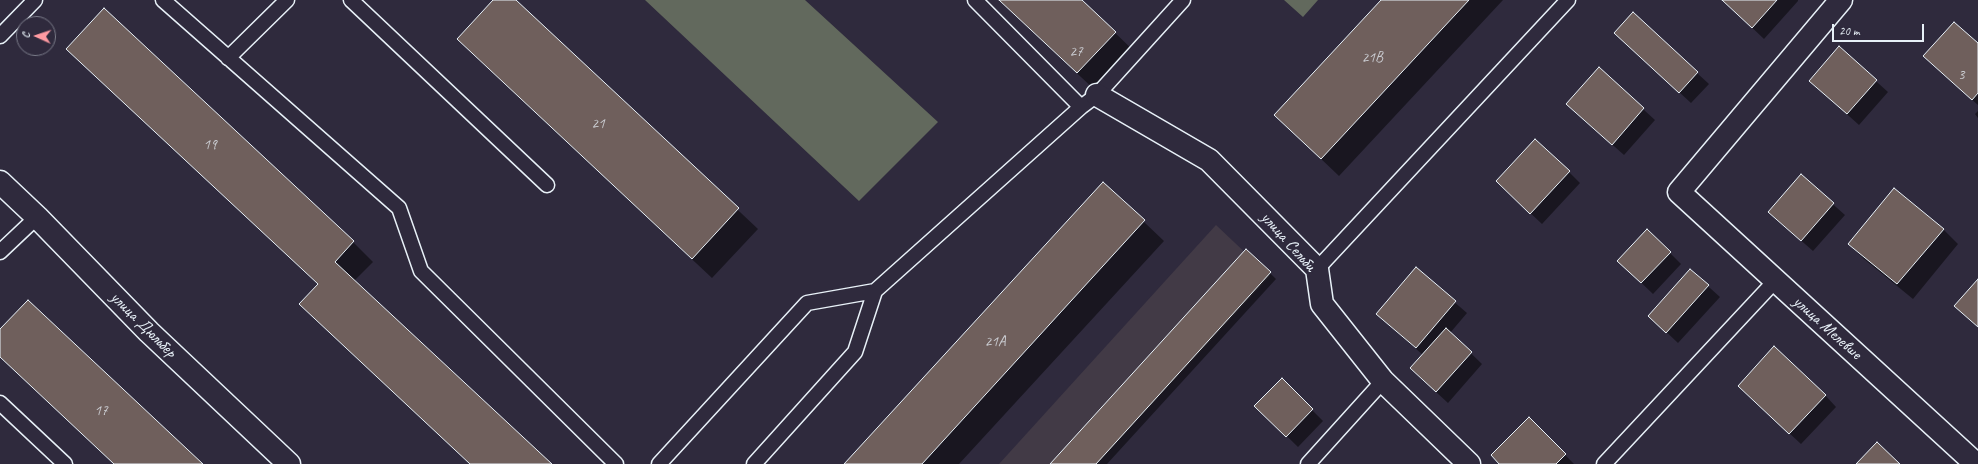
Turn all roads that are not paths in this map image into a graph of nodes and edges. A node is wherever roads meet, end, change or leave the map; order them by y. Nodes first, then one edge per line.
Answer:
1 (35, 0) edge
2 (162, 0) edge
3 (286, 0) edge
4 (351, 0) edge
5 (975, 0) edge
6 (1183, 0) edge
7 (1568, 0) edge
8 (1841, 0) edge
9 (0, 36) edge
10 (228, 58) junction
11 (1089, 101) junction
12 (0, 182) edge
13 (547, 185) dead end
14 (37, 217) junction
15 (0, 252) edge
16 (1316, 269) junction
17 (1775, 281) junction
18 (875, 291) junction
19 (1383, 381) junction
20 (0, 403) edge
21 (65, 464) edge
22 (289, 464) edge
23 (616, 464) edge
24 (659, 464) edge
25 (754, 464) edge
26 (1308, 464) edge
27 (1469, 464) edge
28 (1604, 464) edge
29 (1976, 464) edge

1 - 9 lane
2 - 10 lane
3 - 10 lane
4 - 13 lane
5 - 11 lane
6 - 11 lane
7 - 16 lane
8 - 17 street, улица Мелевше
10 - 23 lane
11 - 16 street, улица Сельби
11 - 18 lane
12 - 14 street, улица Дюльбер
14 - 15 lane
14 - 22 street, улица Дюльбер
16 - 19 street, улица Сельби
17 - 28 lane
17 - 29 street, улица Мелевше
18 - 24 lane
18 - 25 lane
19 - 26 lane
19 - 27 street, улица Сельби
20 - 21 lane

